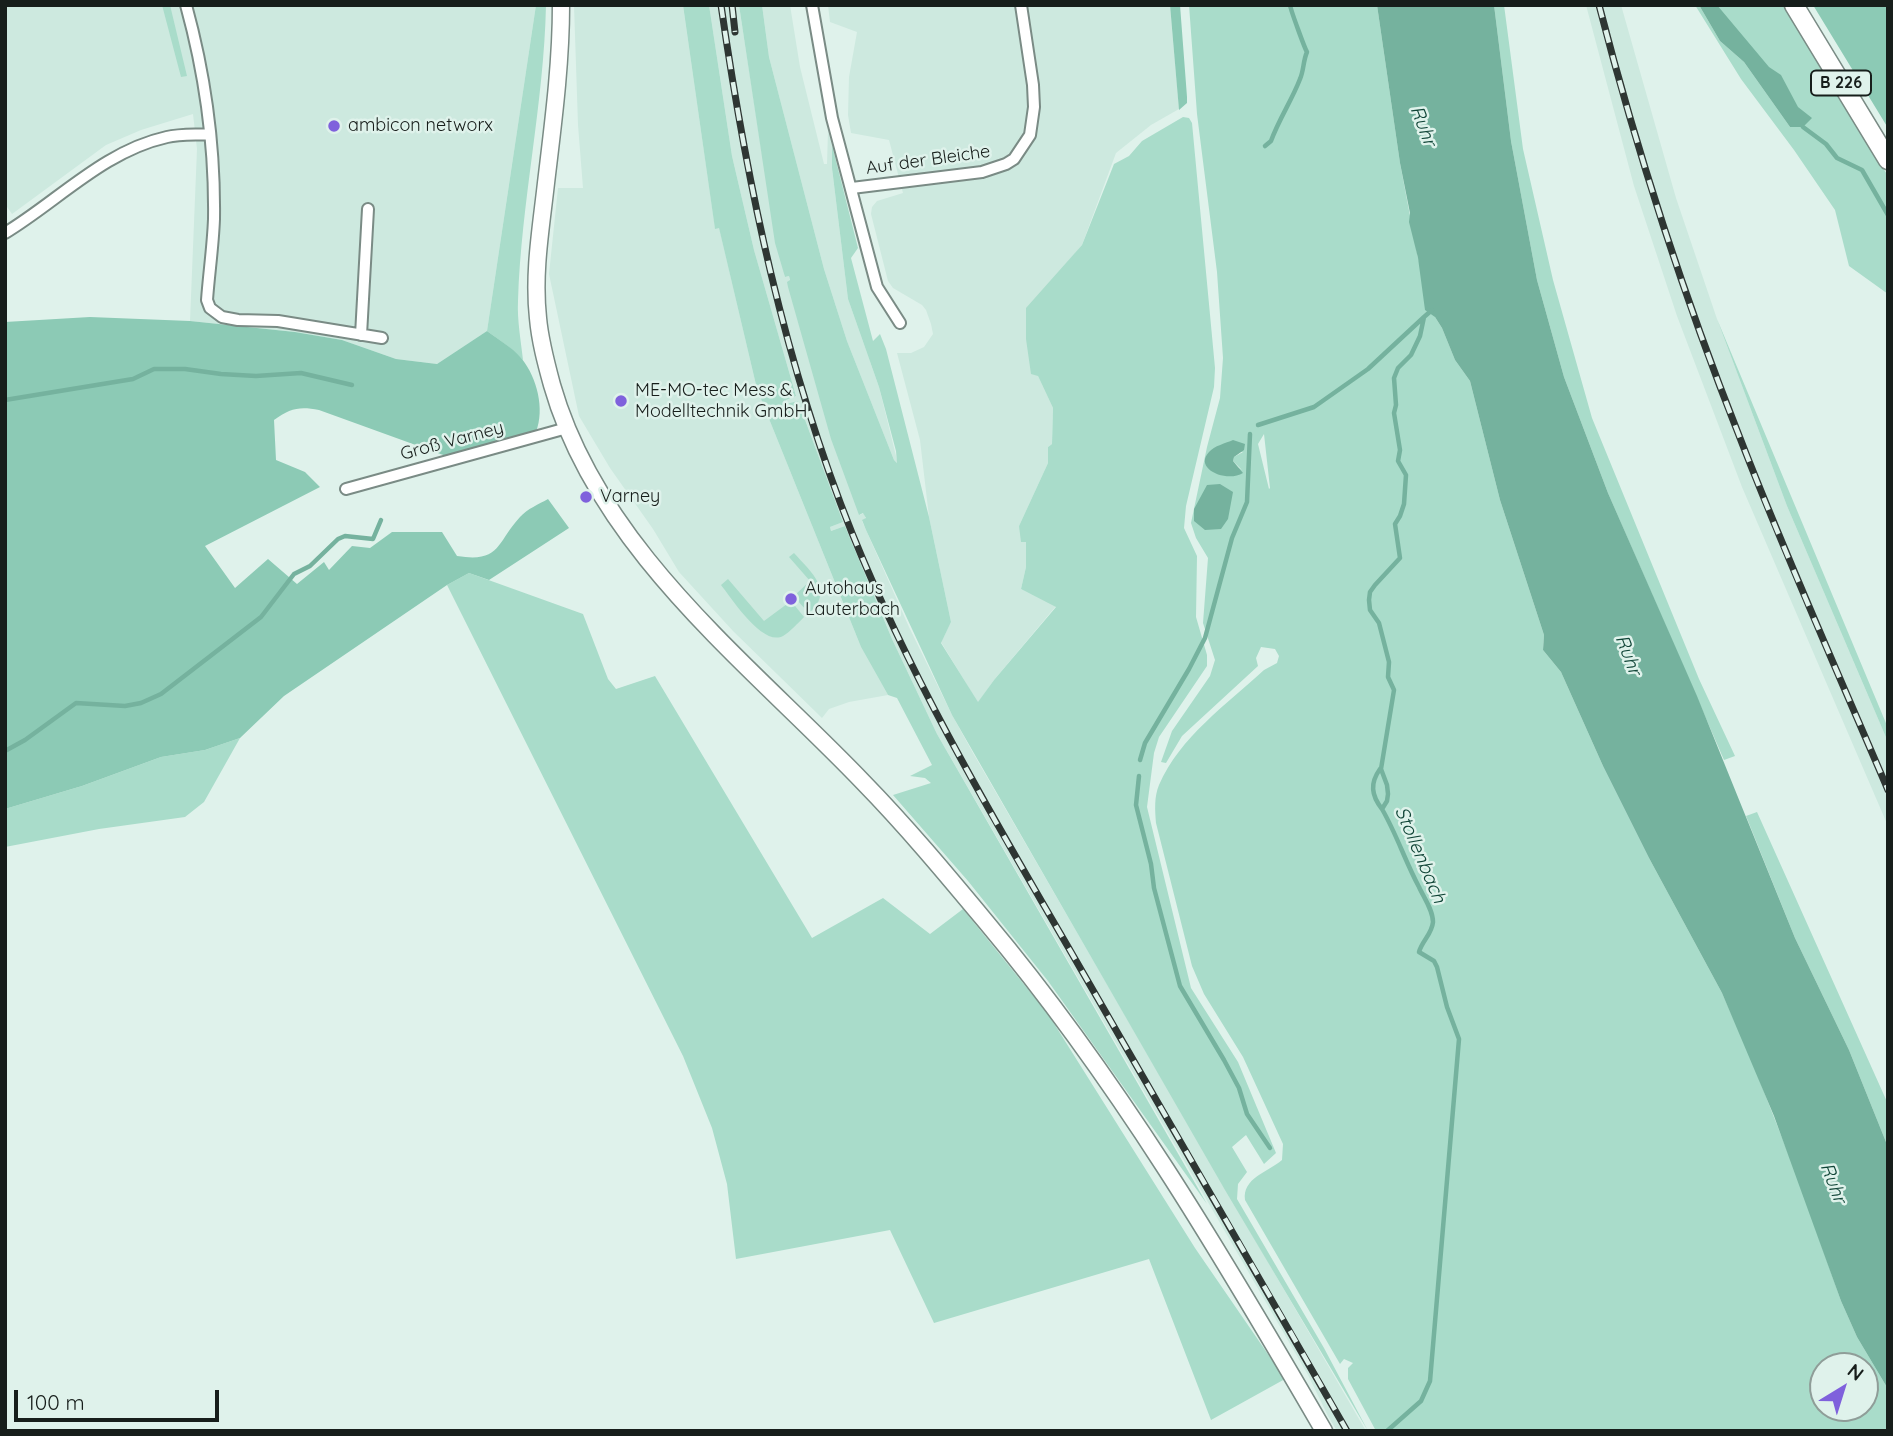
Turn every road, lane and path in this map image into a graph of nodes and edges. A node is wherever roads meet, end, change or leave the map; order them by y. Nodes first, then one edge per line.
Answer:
1 (186, 5) edge
2 (561, 5) edge
3 (812, 5) edge
4 (1021, 5) edge
5 (1794, 5) edge
6 (209, 134) junction
7 (1888, 160) edge
8 (852, 188) junction
9 (368, 209) dead end
10 (5, 233) edge
11 (900, 323) dead end
12 (361, 335) junction
13 (382, 338) dead end
14 (567, 428) junction
15 (346, 489) dead end
16 (1324, 1431) edge

1 - 6 street
2 - 14 main road
3 - 8 street, Auf der Bleiche
4 - 8 street, Auf der Bleiche
5 - 7 main road, B 226
6 - 10 street
6 - 12 street
8 - 11 street, Auf der Bleiche
9 - 12 street
12 - 13 street
14 - 15 street, Groß Varney
14 - 16 main road

